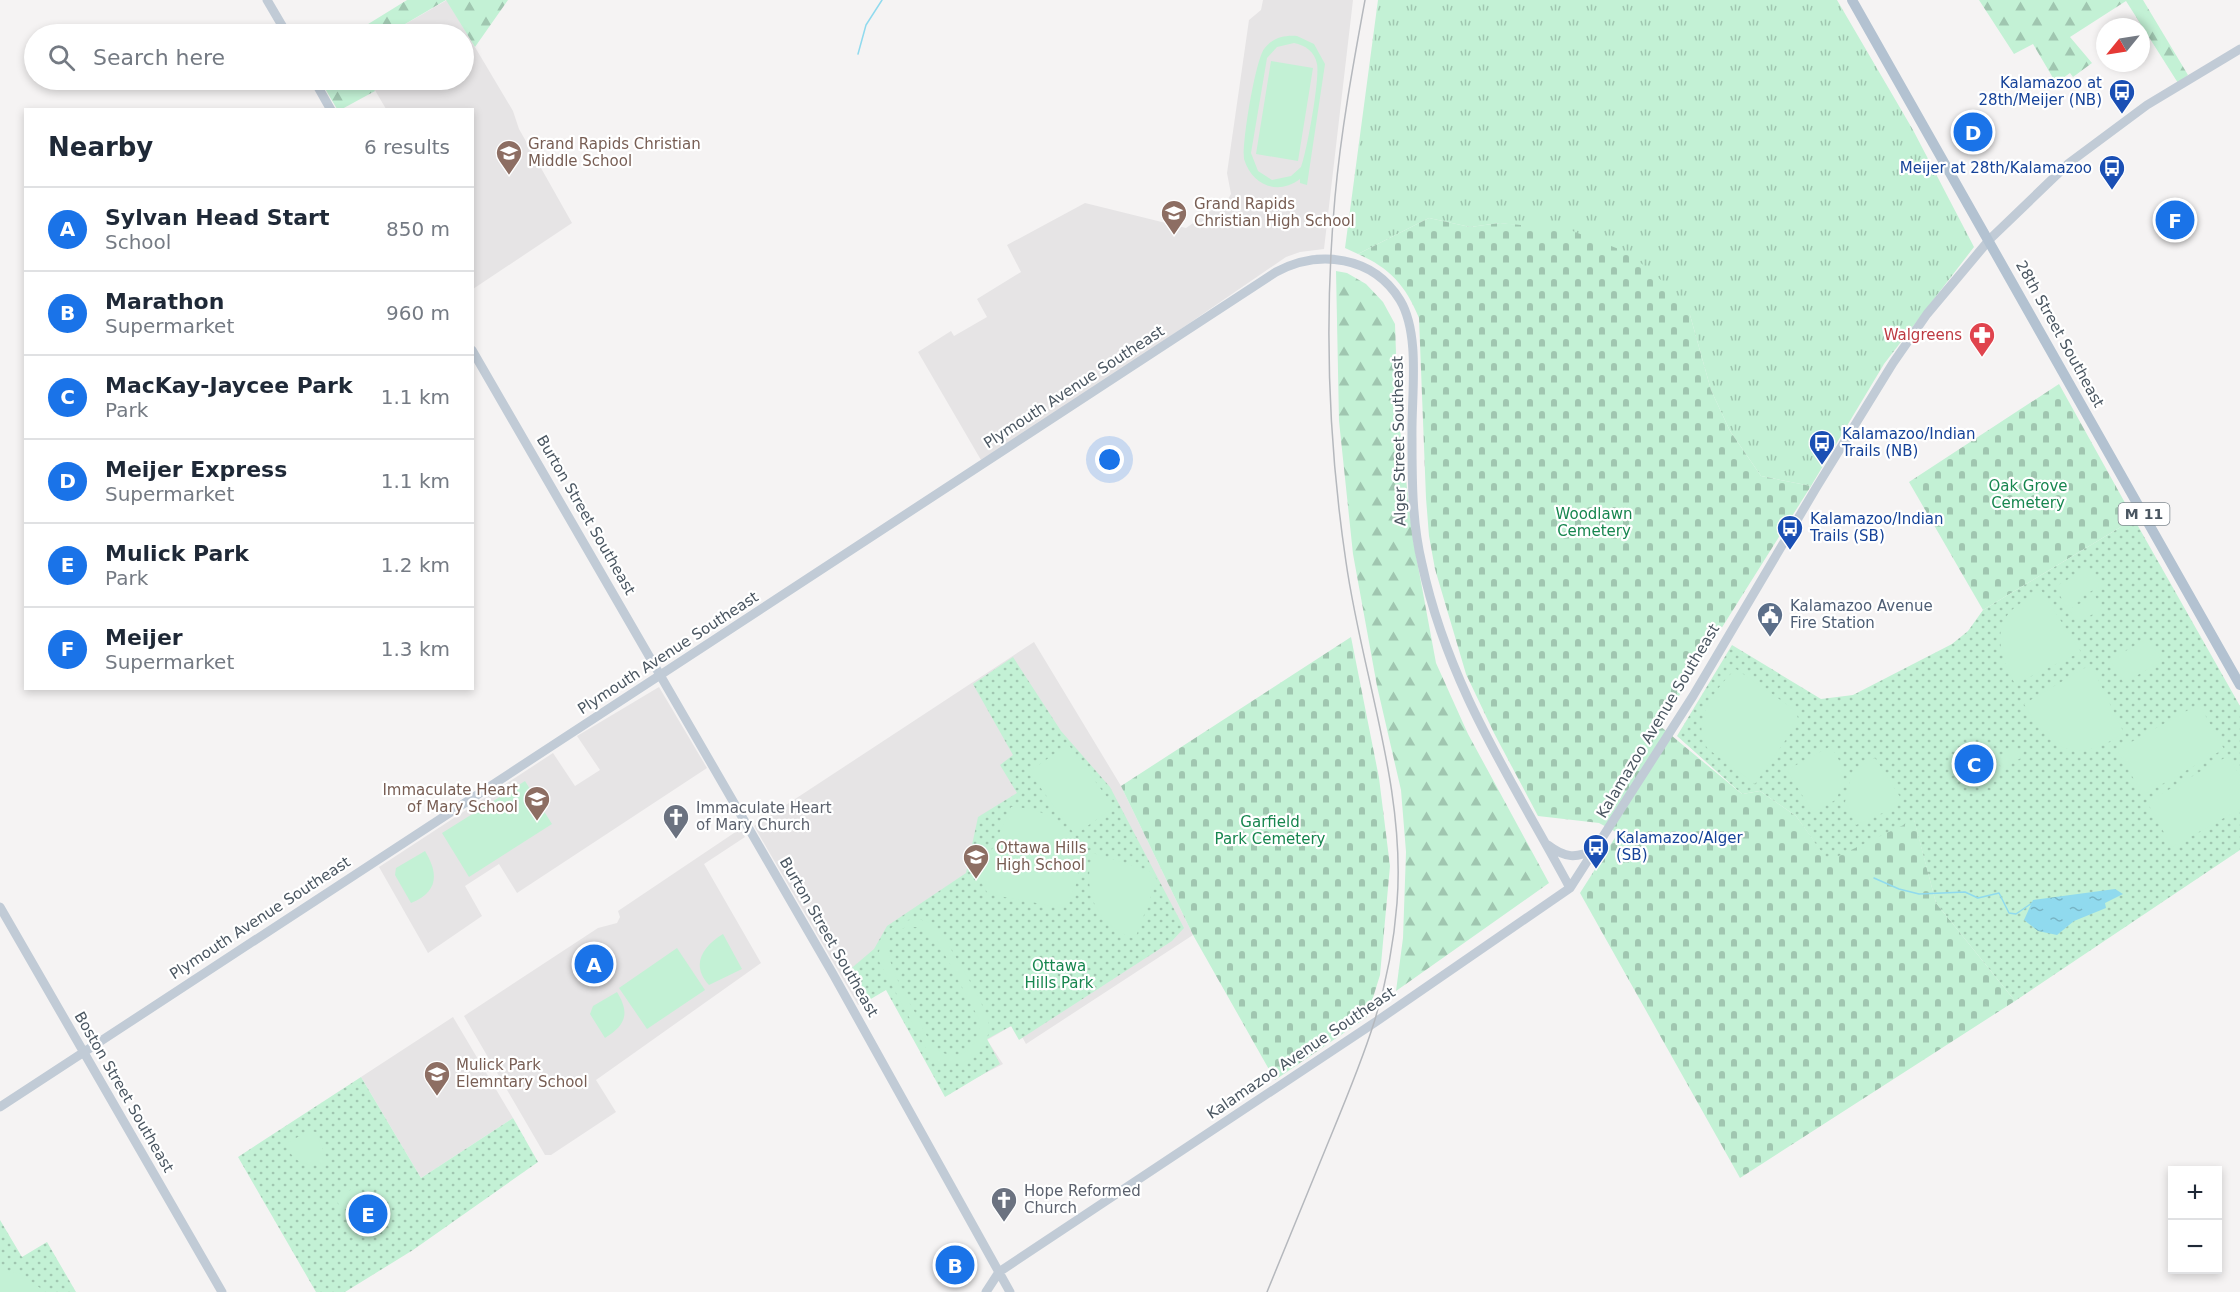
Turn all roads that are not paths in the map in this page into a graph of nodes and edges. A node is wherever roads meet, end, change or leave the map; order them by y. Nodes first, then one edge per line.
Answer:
1 (267, 0) edge
2 (1852, 0) edge
3 (281, 24) edge
4 (2240, 49) edge
5 (320, 90) edge
6 (331, 108) edge
7 (1989, 239) junction
8 (1362, 266) joint
9 (474, 353) edge
10 (661, 674) junction
11 (2240, 685) edge
12 (1544, 841) junction
13 (1598, 848) junction
14 (1570, 888) junction
15 (0, 907) edge
16 (85, 1052) junction
17 (0, 1107) edge
18 (999, 1272) junction
19 (222, 1292) edge
20 (986, 1292) edge
21 (1010, 1292) edge

1 - 3 main road
2 - 7 main road, 28th Street Southeast / M 11
4 - 7 main road, Kalamazoo Avenue Southeast
5 - 6 main road
7 - 11 main road, 28th Street Southeast / M 11
7 - 13 main road, Kalamazoo Avenue Southeast
8 - 10 main road, Plymouth Avenue Southeast
8 - 12 main road, Alger Street Southeast
9 - 10 main road, Burton Street Southeast
10 - 16 main road, Plymouth Avenue Southeast
10 - 18 main road, Burton Street Southeast
12 - 13 main road
12 - 14 main road, Alger Street Southeast
13 - 14 main road, Kalamazoo Avenue Southeast
14 - 18 main road, Kalamazoo Avenue Southeast
15 - 16 main road, Boston Street Southeast
16 - 17 main road, Plymouth Avenue Southeast
16 - 19 main road, Boston Street Southeast
18 - 20 main road, Kalamazoo Avenue Southeast
18 - 21 main road, Burton Street Southeast

